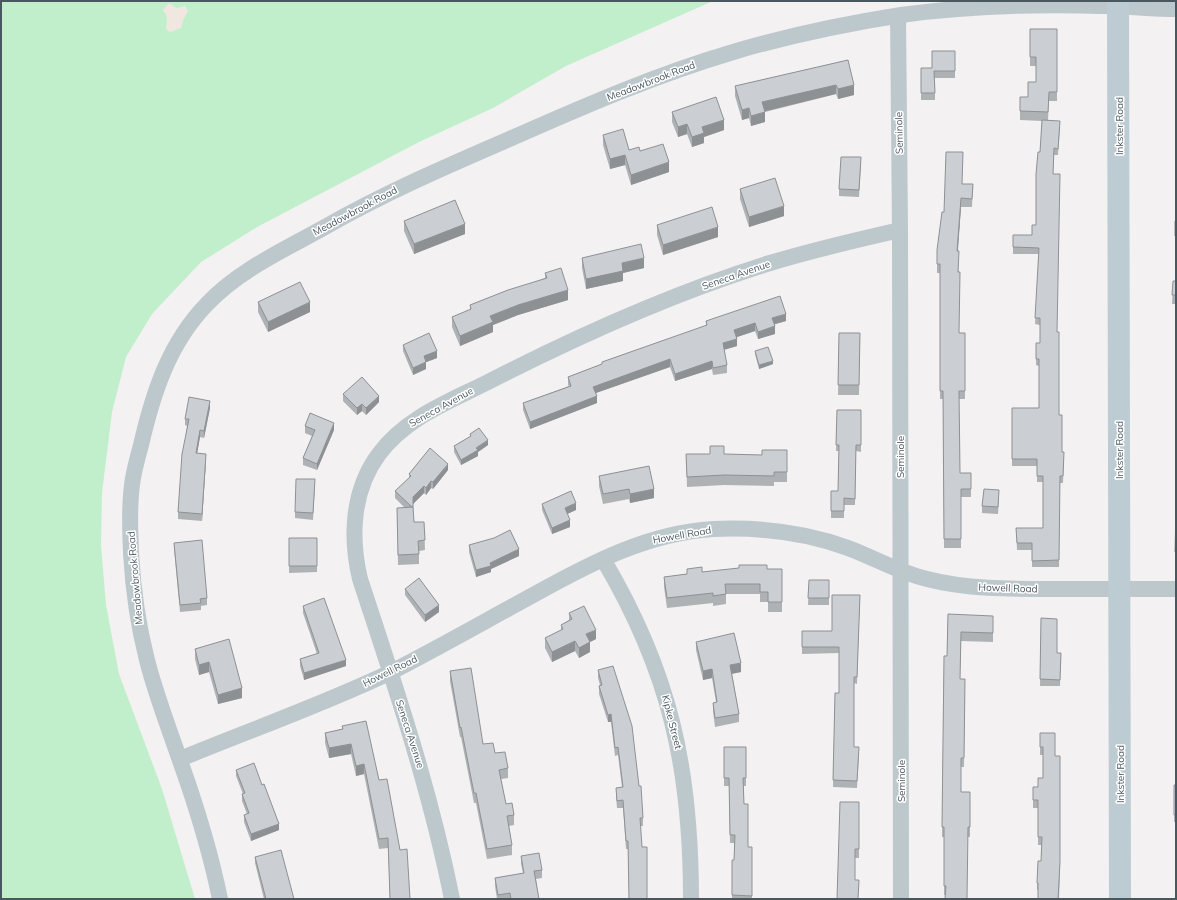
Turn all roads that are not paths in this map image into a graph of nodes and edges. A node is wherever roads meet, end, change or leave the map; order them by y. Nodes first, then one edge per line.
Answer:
1 (1118, 4) edge
2 (1176, 9) edge
3 (898, 16) junction
4 (900, 230) junction
5 (603, 559) junction
6 (901, 571) junction
7 (1120, 589) junction
8 (1176, 589) edge
9 (390, 672) junction
10 (180, 759) junction
11 (220, 899) edge
12 (452, 899) edge
13 (691, 899) edge
14 (901, 899) edge
15 (1120, 899) edge

1 - 2 street, Meadowbrook Road
1 - 3 street, Meadowbrook Road
1 - 7 main road, Inkster Road
3 - 4 street, Seminole
3 - 10 street, Meadowbrook Road
4 - 6 street, Seminole
4 - 9 street, Seneca Avenue
5 - 6 street, Howell Road
5 - 9 street, Howell Road
5 - 13 street, Kipke Street
6 - 7 street, Howell Road
6 - 14 street, Seminole
7 - 8 street, Howell Road
7 - 15 main road, Inkster Road
9 - 10 street, Howell Road
9 - 12 street, Seneca Avenue
10 - 11 street, Meadowbrook Road

